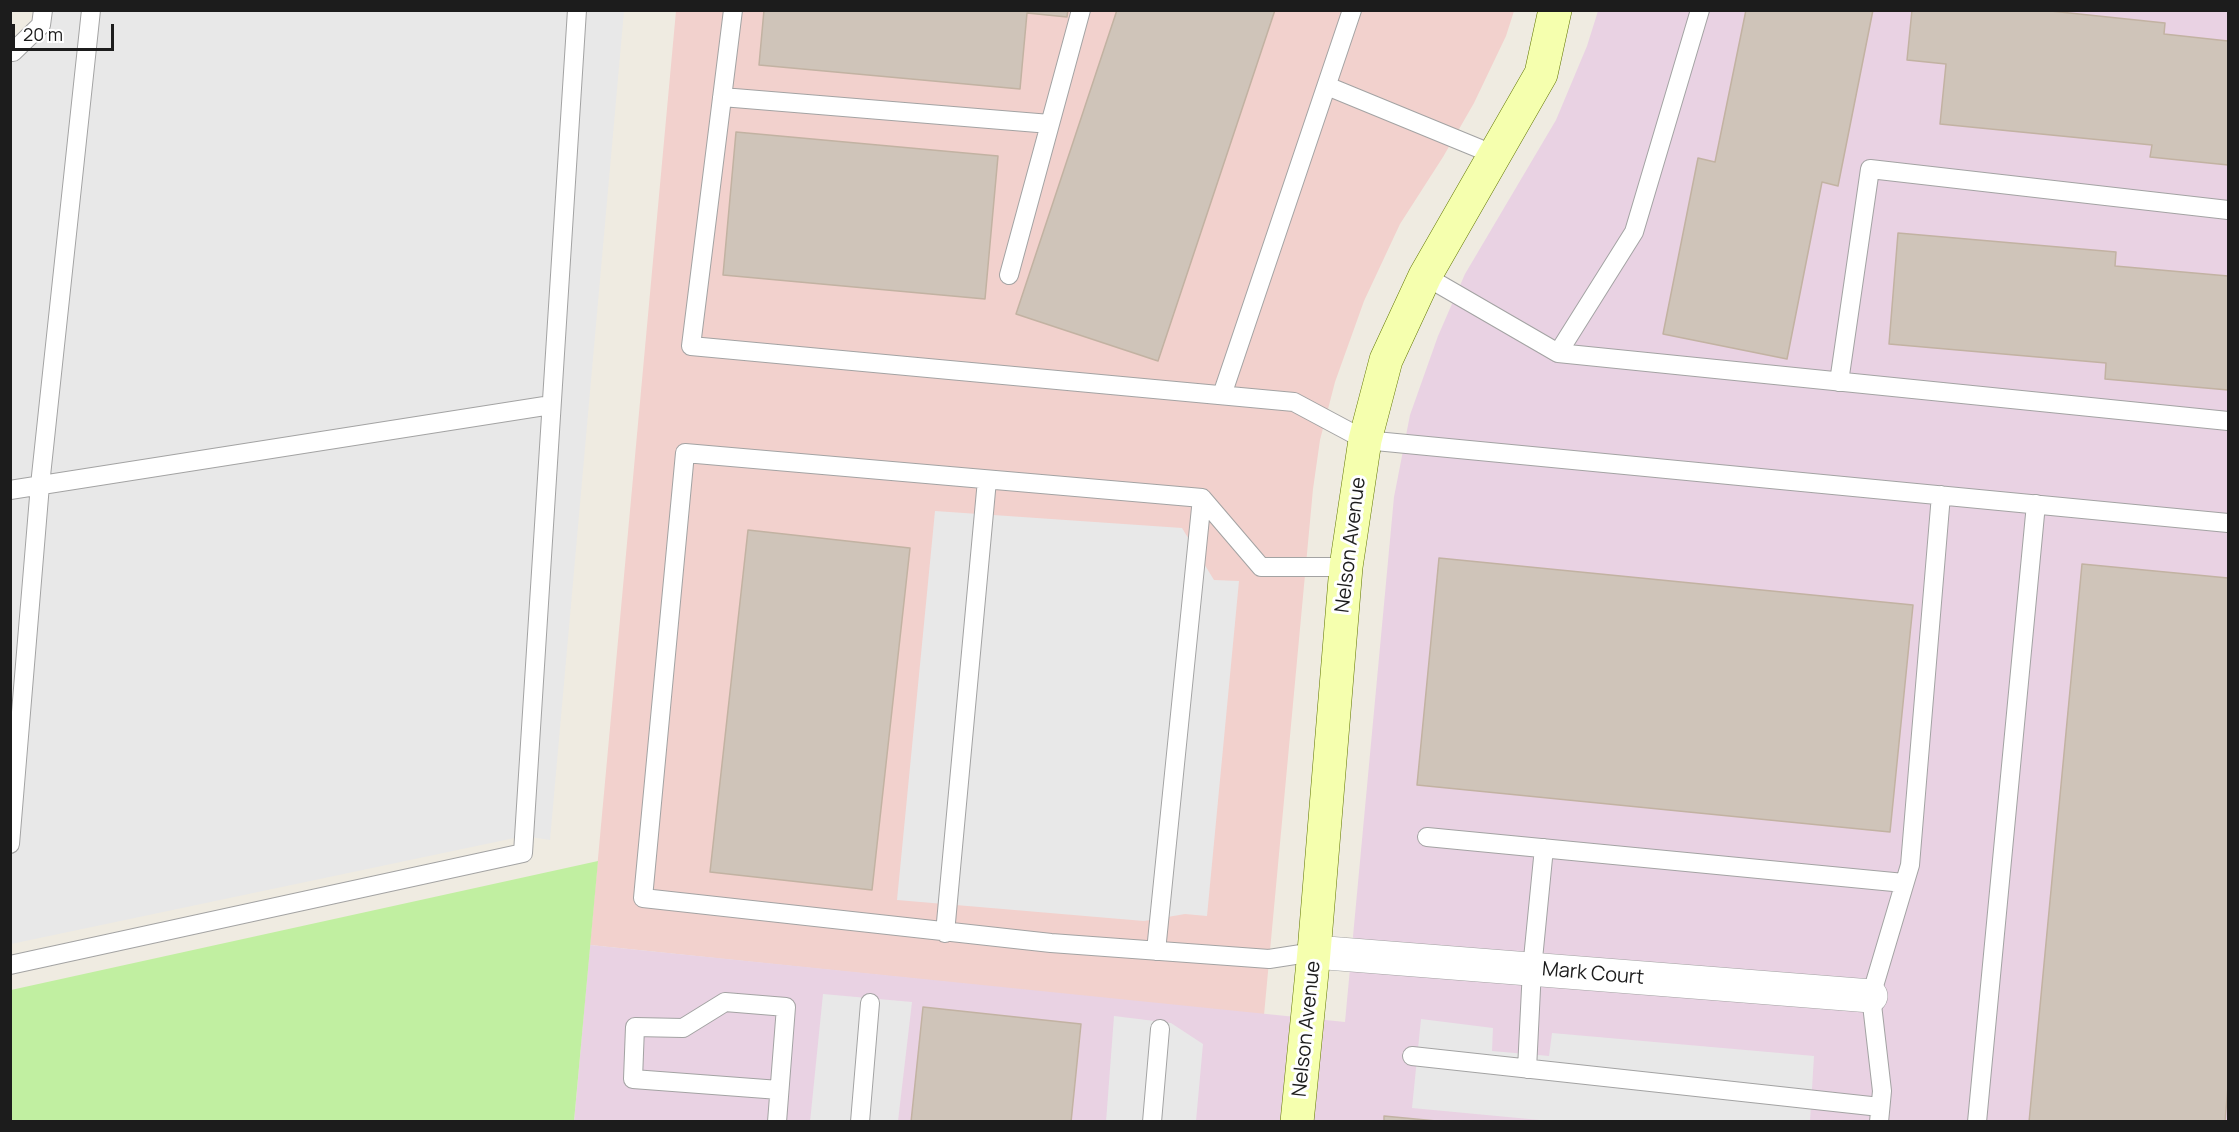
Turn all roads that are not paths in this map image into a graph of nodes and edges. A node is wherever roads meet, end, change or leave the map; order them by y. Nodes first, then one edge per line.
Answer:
1 (43, 10) edge
2 (90, 10) edge
3 (577, 10) edge
4 (733, 10) edge
5 (1081, 10) edge
6 (1353, 10) edge
7 (1555, 10) edge
8 (1700, 10) edge
9 (10, 51) edge
10 (1327, 86) junction
11 (722, 97) junction
12 (1050, 124) junction
13 (1495, 155) junction
14 (2229, 210) edge
15 (1009, 275) dead end
16 (1425, 276) junction
17 (1558, 353) junction
18 (1839, 382) junction
19 (1222, 395) junction
20 (551, 405) junction
21 (2229, 422) edge
22 (1365, 440) junction
23 (987, 480) junction
24 (40, 485) junction
25 (10, 490) edge
26 (1941, 495) junction
27 (1202, 498) junction
28 (2036, 504) junction
29 (2229, 523) edge
30 (1346, 567) junction
31 (1427, 837) dead end
32 (10, 844) edge
33 (1544, 848) junction
34 (1904, 883) junction
35 (945, 933) junction
36 (1156, 951) junction
37 (1314, 952) junction
38 (10, 965) edge
39 (1532, 969) junction
40 (1871, 996) junction
41 (870, 1003) dead end
42 (1160, 1029) dead end
43 (1412, 1056) dead end
44 (1527, 1069) junction
45 (779, 1090) junction
46 (1879, 1114) edge
47 (777, 1122) edge
48 (860, 1122) edge
49 (1152, 1122) edge
50 (1297, 1122) edge
51 (1977, 1122) edge

1 - 9 lane
2 - 24 lane
3 - 20 lane
4 - 11 lane
5 - 12 lane
6 - 10 lane
7 - 13 street, Nelson Avenue
8 - 17 lane
10 - 13 lane
10 - 19 lane
11 - 12 lane
11 - 19 lane
12 - 15 lane
13 - 16 street, Nelson Avenue
14 - 18 lane
16 - 17 lane
16 - 22 street, Nelson Avenue
17 - 18 lane
18 - 21 lane
19 - 22 lane
20 - 24 lane
20 - 38 lane
22 - 26 lane
22 - 30 street, Nelson Avenue
23 - 27 lane
23 - 35 lane
23 - 35 lane
24 - 25 lane
24 - 32 lane
26 - 28 lane
26 - 34 lane
27 - 30 lane
27 - 36 lane
28 - 29 lane
28 - 51 lane
30 - 37 street, Nelson Avenue
31 - 33 lane
33 - 34 lane
33 - 39 lane
34 - 40 lane
35 - 36 lane
36 - 37 lane
37 - 39 street, Mark Court
37 - 50 street, Nelson Avenue
39 - 40 street, Mark Court
39 - 44 lane
40 - 46 lane
41 - 48 lane
42 - 49 lane
43 - 44 lane
44 - 46 lane
45 - 45 lane
45 - 47 lane

